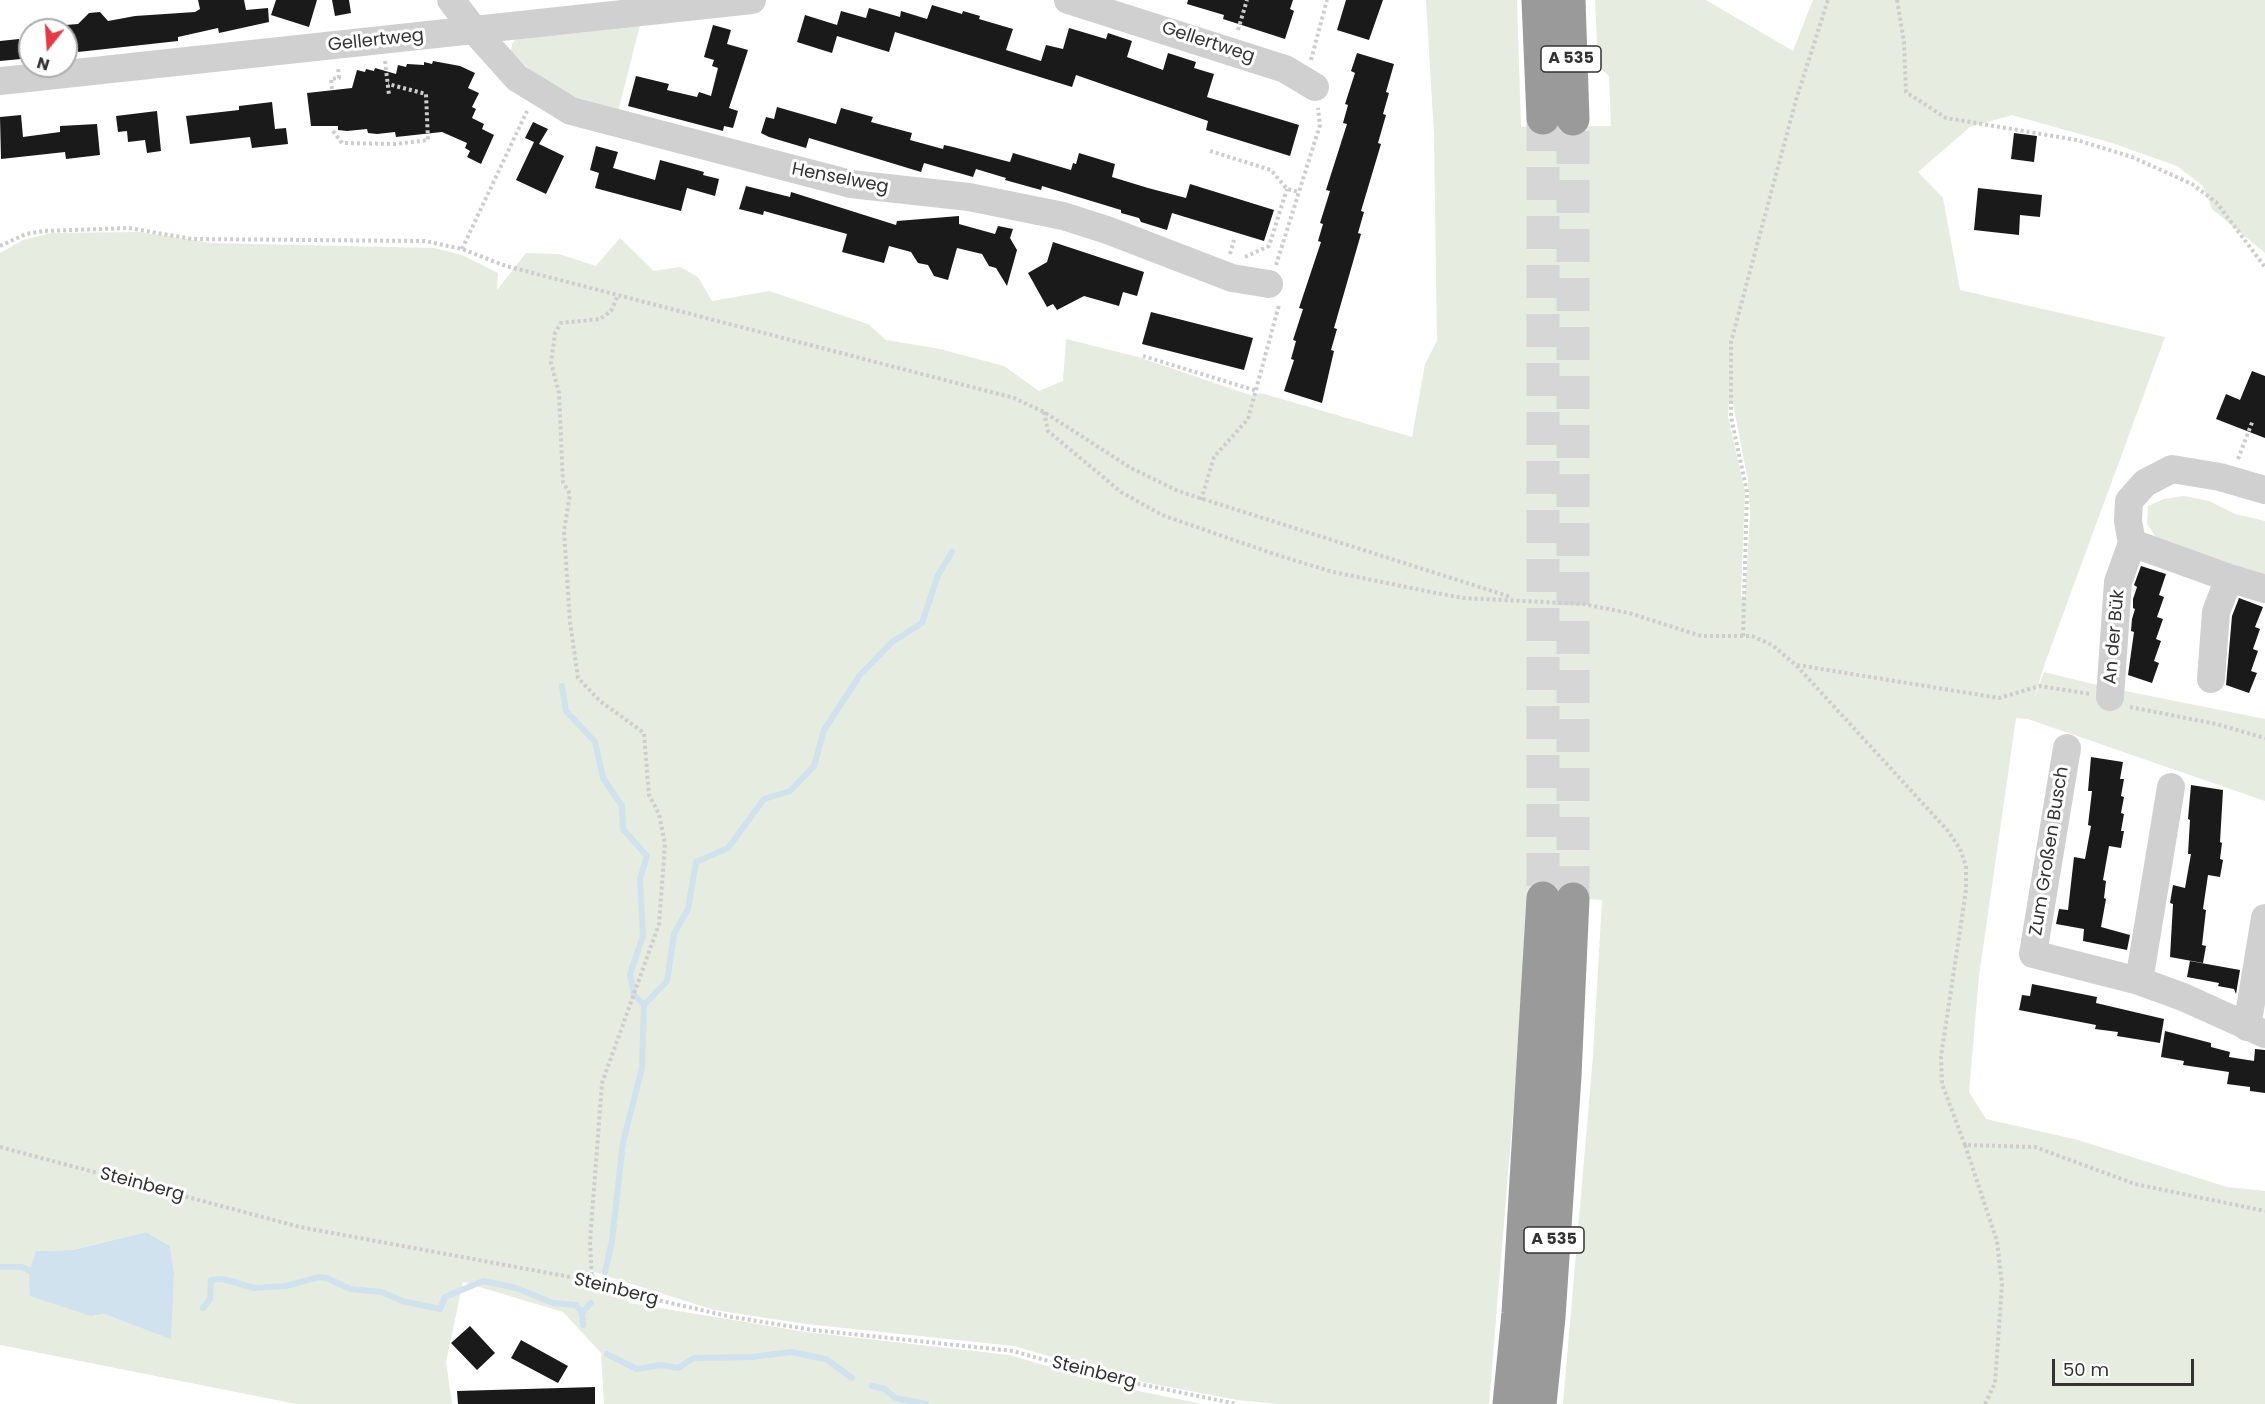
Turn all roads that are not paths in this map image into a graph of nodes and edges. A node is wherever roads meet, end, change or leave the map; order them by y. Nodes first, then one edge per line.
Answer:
1 (451, 0) edge
2 (752, 0) edge
3 (1068, 0) edge
4 (1538, 0) edge
5 (1569, 0) edge
6 (1099, 4) edge
7 (474, 30) junction
8 (0, 81) edge
9 (1310, 85) road end
10 (1275, 295) road end
11 (2265, 490) edge
12 (2132, 543) junction
13 (2229, 578) junction
14 (2265, 589) edge
15 (2211, 679) dead end
16 (2110, 697) road end
17 (2067, 748) dead end
18 (2171, 787) dead end
19 (2265, 918) edge
20 (2139, 981) junction
21 (2256, 1030) edge
22 (1509, 1404) edge
23 (1540, 1404) edge

1 - 7 street, Henselweg
2 - 7 street, Gellertweg
3 - 6 street, Gellertweg
4 - 5 highway, A 535
6 - 9 street, Gellertweg
7 - 8 street, Gellertweg
7 - 10 street, Henselweg
11 - 12 street, An der Bük
12 - 13 street
12 - 16 street, An der Bük
13 - 14 street
13 - 15 street
17 - 20 street, Zum Großen Busch
18 - 20 street
19 - 21 street, Zum Großen Busch
20 - 21 street, Zum Großen Busch
22 - 23 highway, A 535

